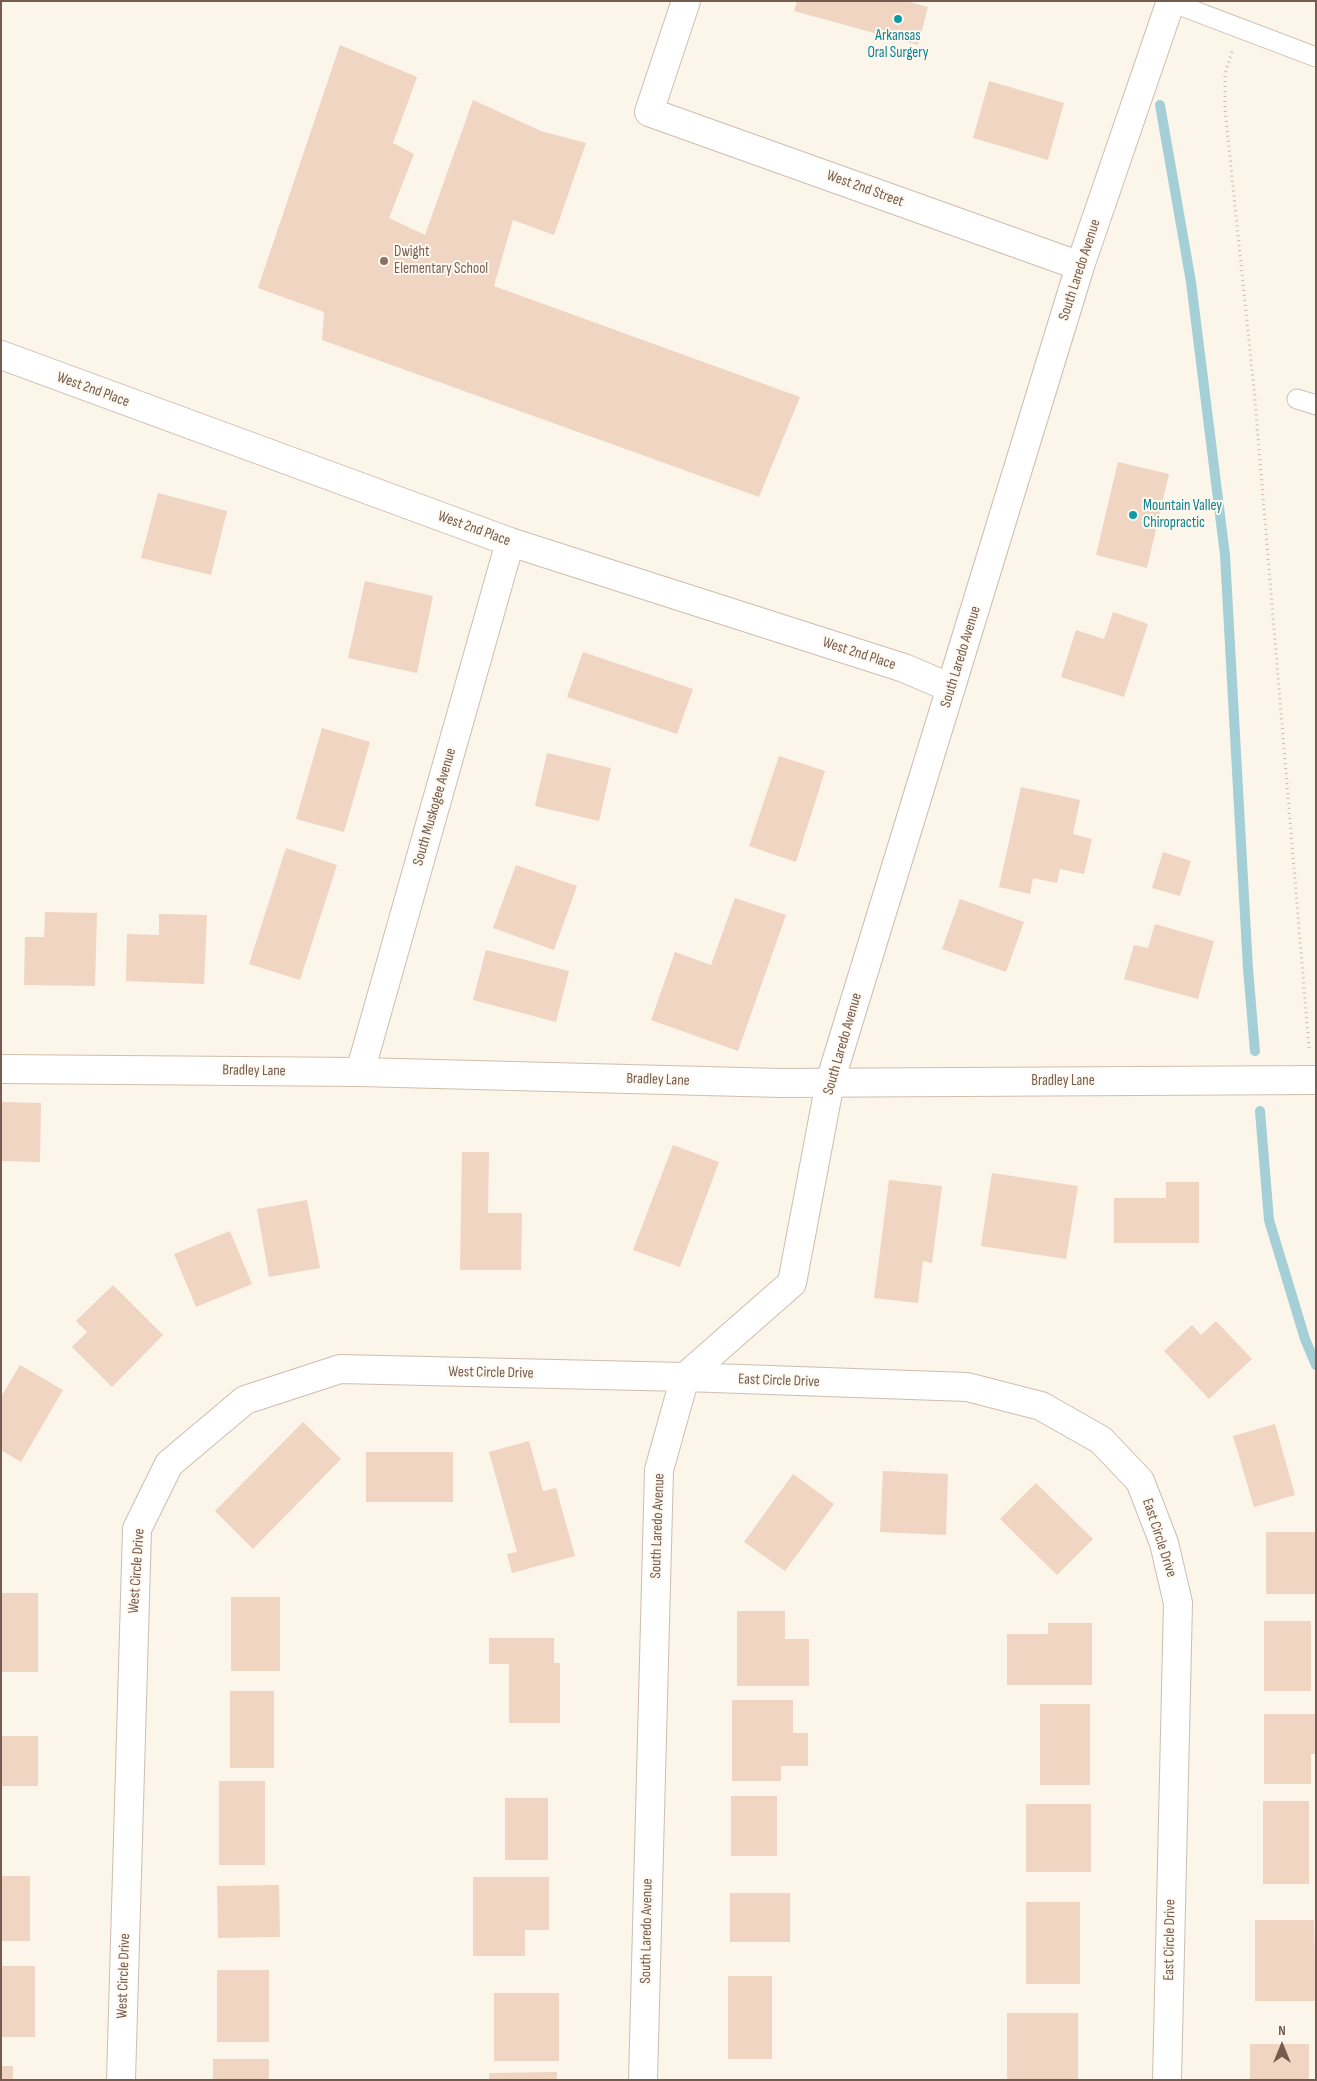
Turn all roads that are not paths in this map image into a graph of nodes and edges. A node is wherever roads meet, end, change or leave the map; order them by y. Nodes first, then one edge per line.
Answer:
1 (686, 1) edge
2 (1171, 2) edge
3 (1316, 57) edge
4 (1080, 266) junction
5 (1, 355) edge
6 (1297, 399) dead end
7 (1316, 405) edge
8 (510, 542) junction
9 (951, 688) junction
10 (1, 1068) edge
11 (360, 1072) junction
12 (1314, 1080) edge
13 (830, 1082) junction
14 (685, 1377) junction
15 (120, 2080) edge
16 (643, 2080) edge
17 (1167, 2080) edge

1 - 4 street, West 2nd Street
2 - 3 lane
2 - 4 street, South Laredo Avenue
4 - 9 street, South Laredo Avenue
5 - 8 street, West 2nd Place
6 - 7 lane
8 - 9 street, West 2nd Place
8 - 11 street, South Muskogee Avenue
9 - 13 street, South Laredo Avenue
10 - 11 street, Bradley Lane
11 - 13 street, Bradley Lane
12 - 13 street, Bradley Lane
13 - 14 street, South Laredo Avenue
14 - 15 street, West Circle Drive
14 - 16 street, South Laredo Avenue
14 - 17 street, East Circle Drive

